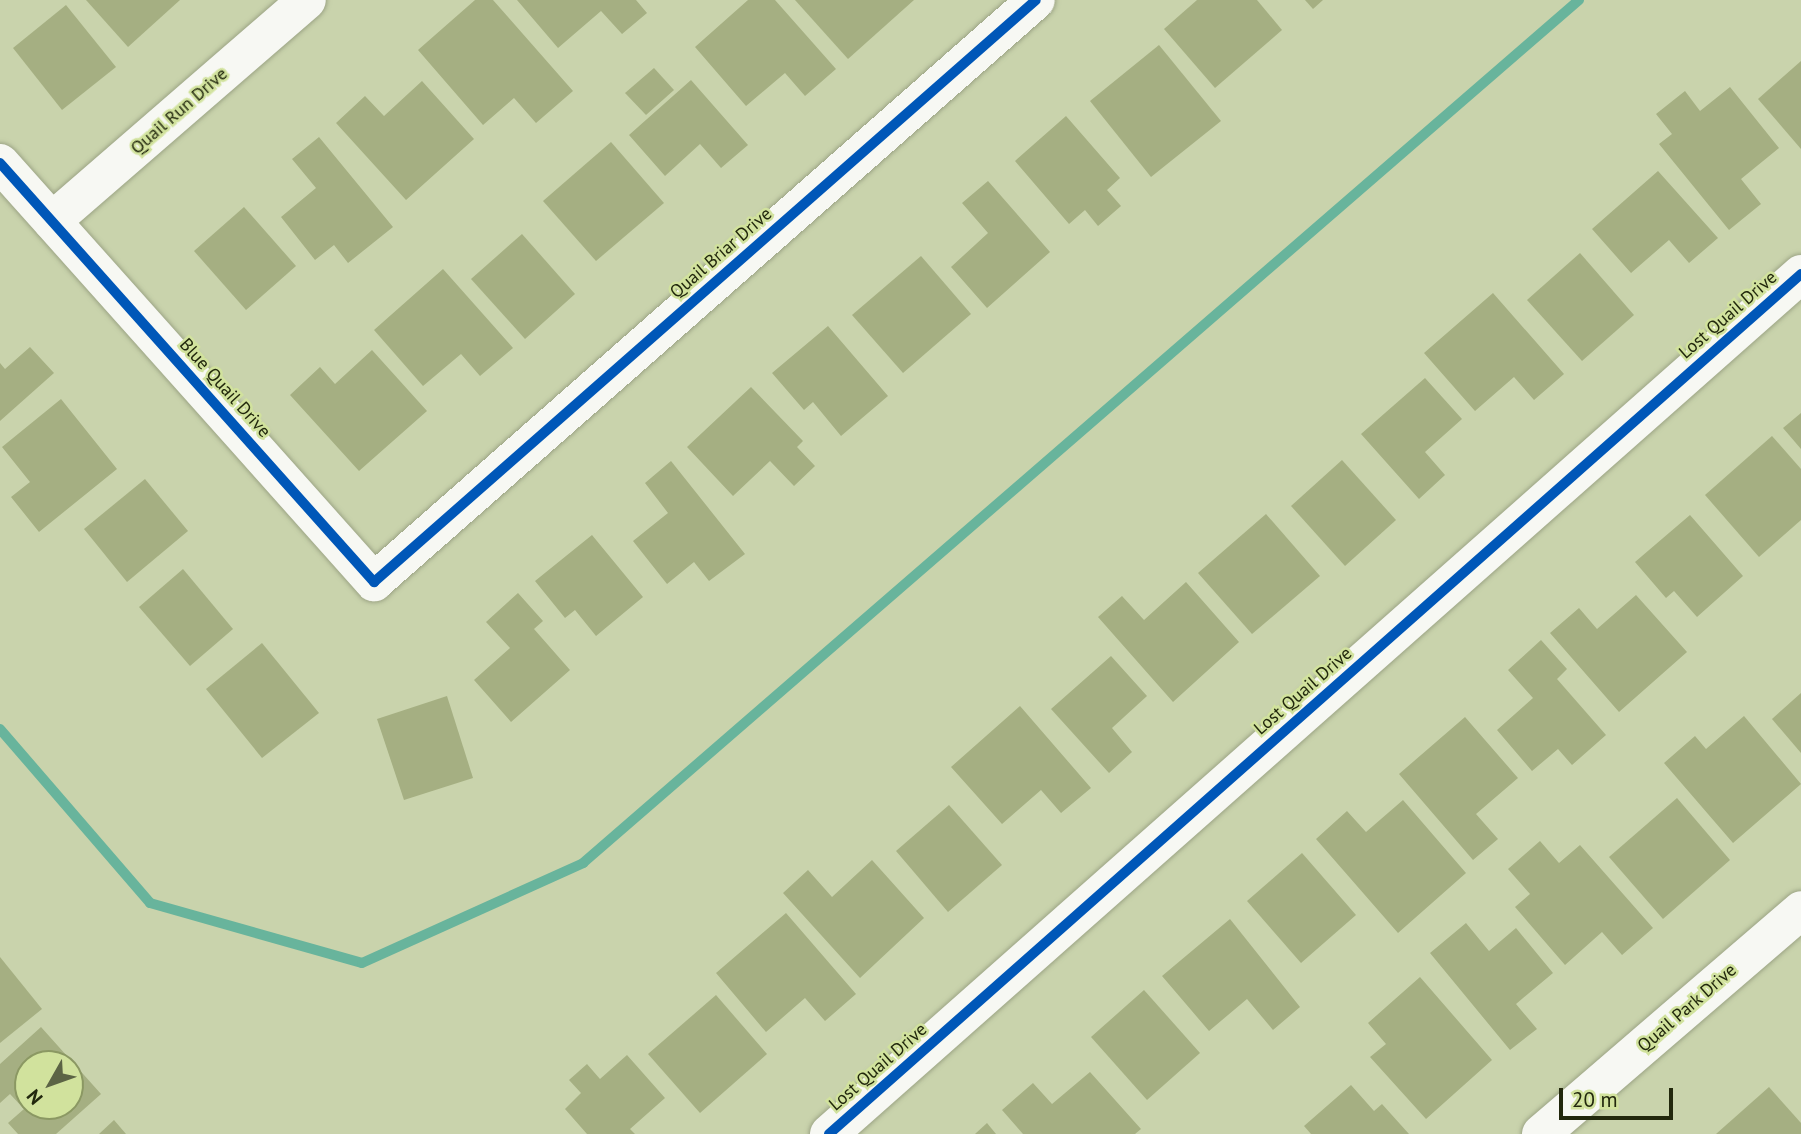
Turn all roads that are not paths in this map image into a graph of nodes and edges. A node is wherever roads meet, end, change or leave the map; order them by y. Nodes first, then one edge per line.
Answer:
1 (307, 0) edge
2 (1036, 0) edge
3 (0, 163) edge
4 (52, 222) junction
5 (1801, 274) edge
6 (429, 533) joint
7 (1801, 910) edge
8 (829, 1134) edge
9 (1541, 1134) edge

1 - 4 street, Quail Run Drive
2 - 6 street, Quail Briar Drive
3 - 4 street, Blue Quail Drive
4 - 6 street, Blue Quail Drive
5 - 8 street, Lost Quail Drive
7 - 9 street, Quail Park Drive

